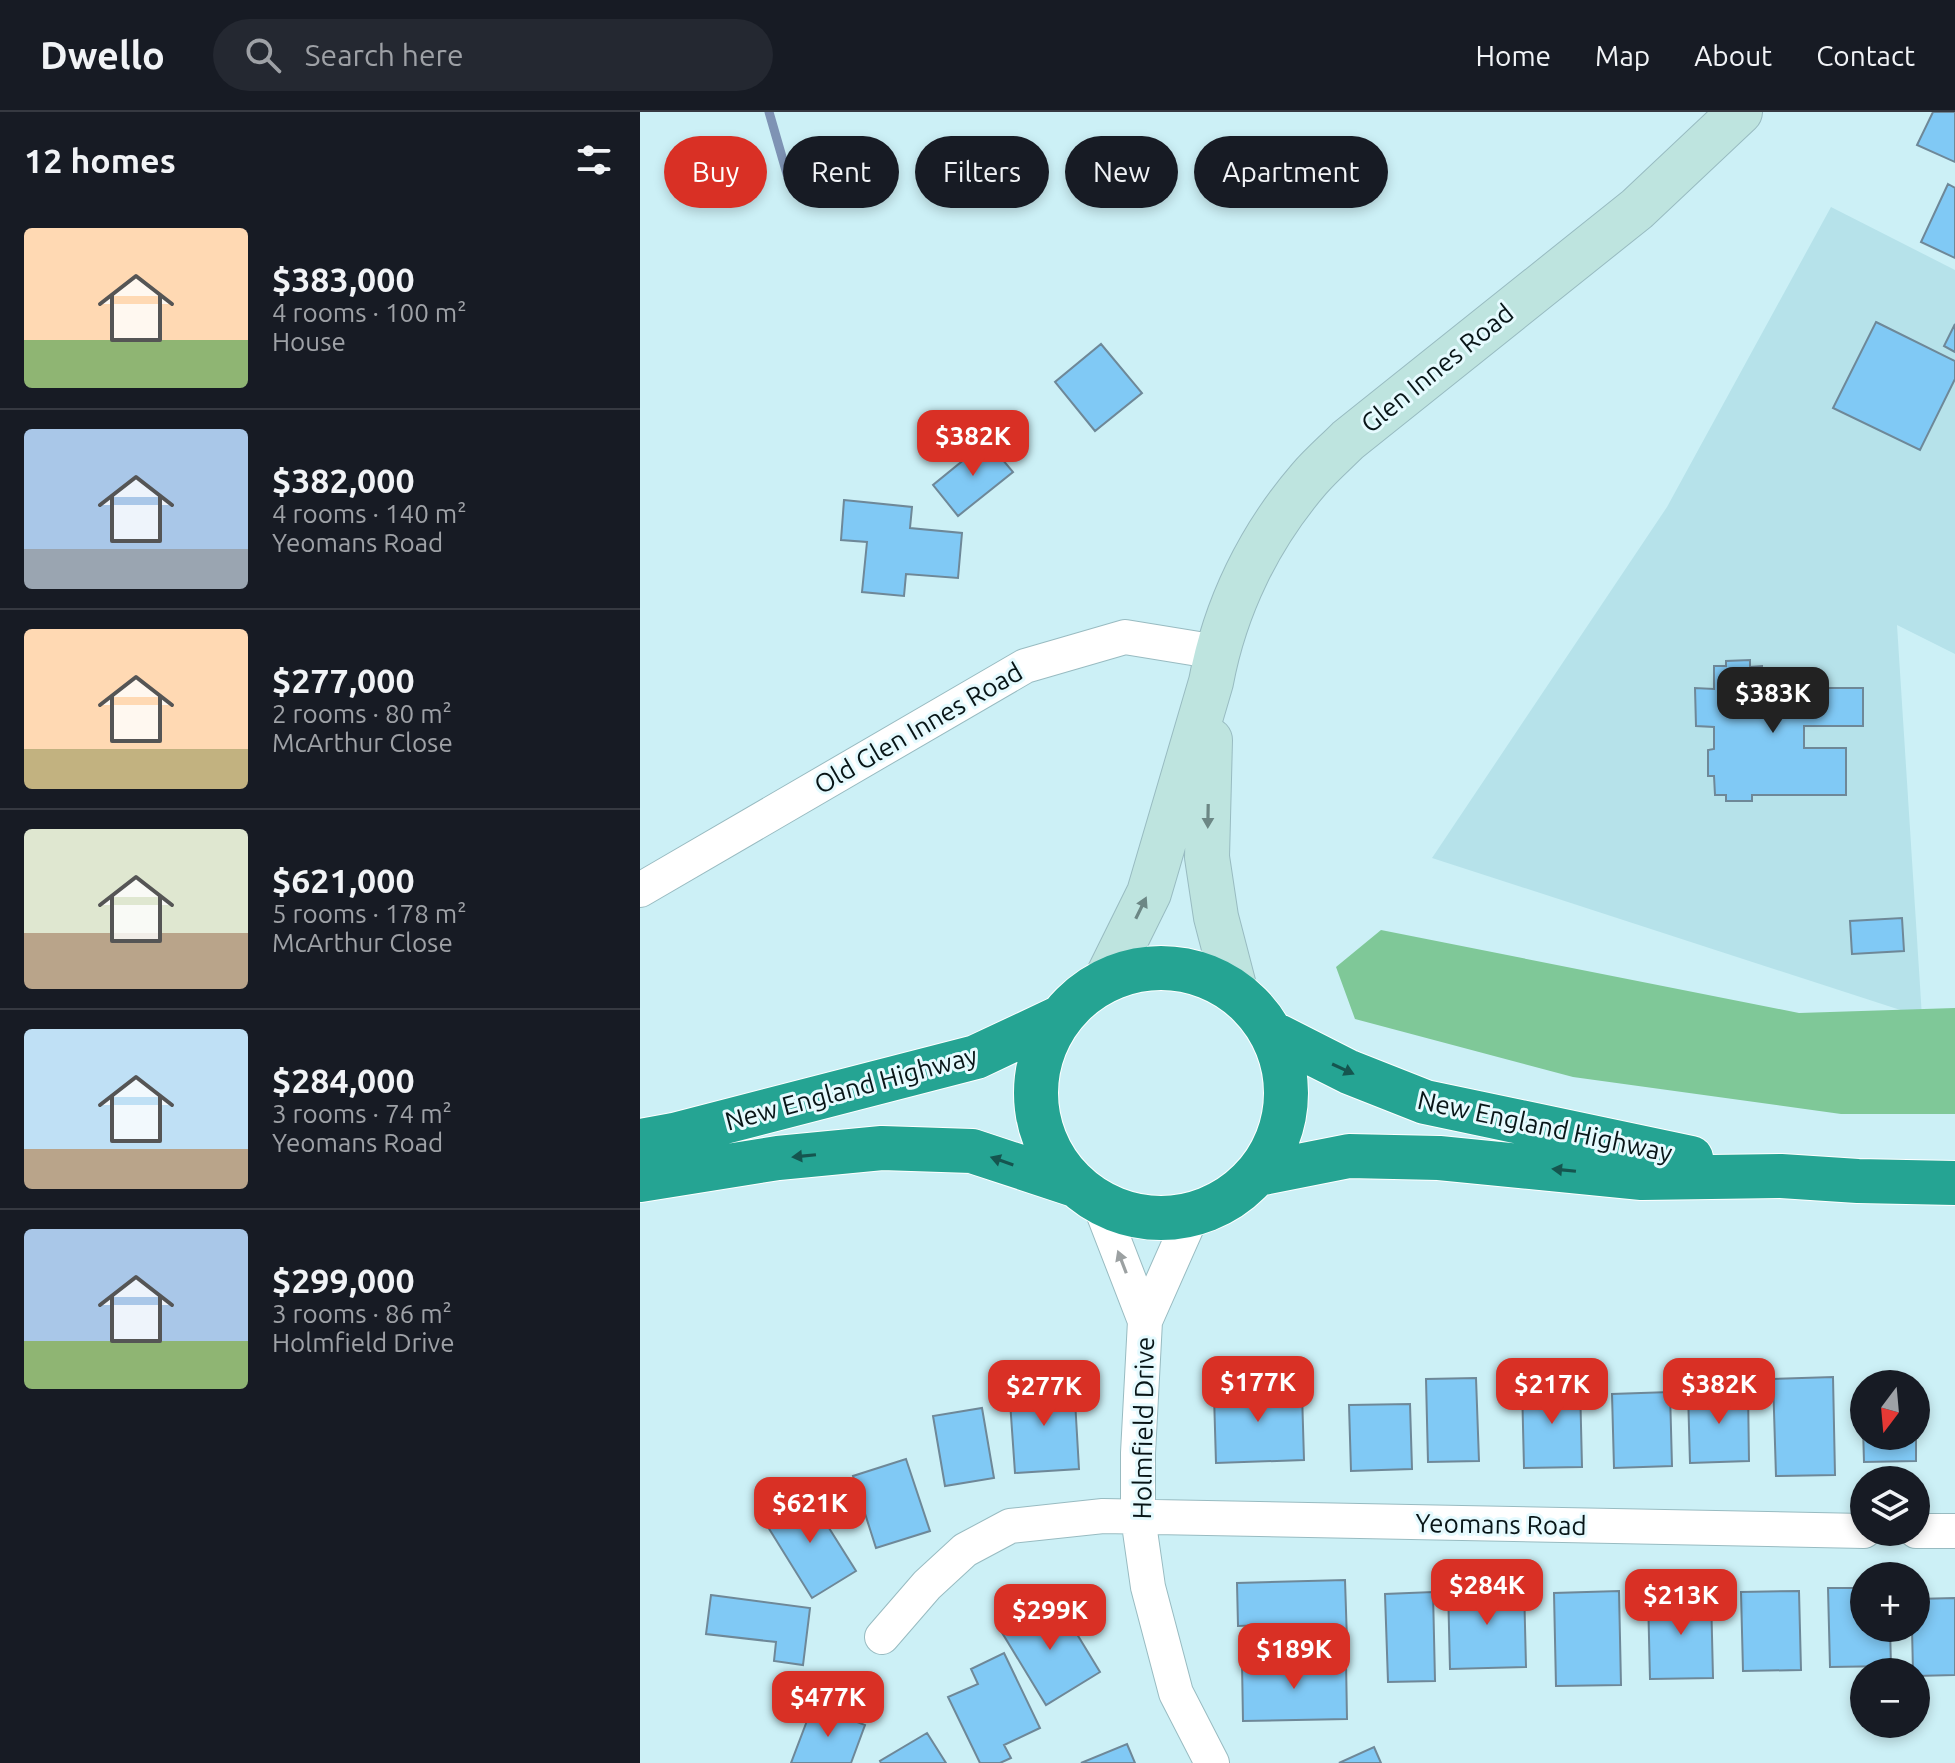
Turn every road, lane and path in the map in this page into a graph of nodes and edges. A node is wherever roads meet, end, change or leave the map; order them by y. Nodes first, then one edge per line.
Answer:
1 (1740, 112) edge
2 (1214, 667) junction
3 (640, 890) edge
4 (1107, 978) junction
5 (1235, 990) junction
6 (1057, 1019) junction
7 (1274, 1034) junction
8 (640, 1141) edge
9 (1258, 1174) junction
10 (1781, 1176) junction
11 (640, 1180) edge
12 (1955, 1183) edge
13 (1087, 1194) junction
14 (1192, 1215) junction
15 (1145, 1321) junction
16 (1138, 1517) junction
17 (1850, 1531) edge
18 (1930, 1531) edge
19 (1955, 1531) edge
20 (882, 1637) dead end
21 (1212, 1763) edge

1 - 2 main road, Glen Innes Road
2 - 3 street, Old Glen Innes Road
4 -> 2 main road, Glen Innes Road
2 -> 5 main road, Glen Innes Road
4 - 5 highway
4 - 6 highway
5 - 7 highway
6 - 8 highway, New England Highway
6 - 13 highway
7 - 9 highway
7 -> 10 highway, New England Highway
10 -> 9 highway, New England Highway
9 - 14 highway
10 - 12 highway, New England Highway
13 -> 11 highway, New England Highway
13 - 14 highway
15 -> 13 street, Holmfield Drive
14 - 15 street, Holmfield Drive
15 - 16 street, Holmfield Drive
16 - 17 street, Yeomans Road
16 - 20 street, Yeomans Road
16 - 21 street, Holmfield Drive
18 - 19 street

